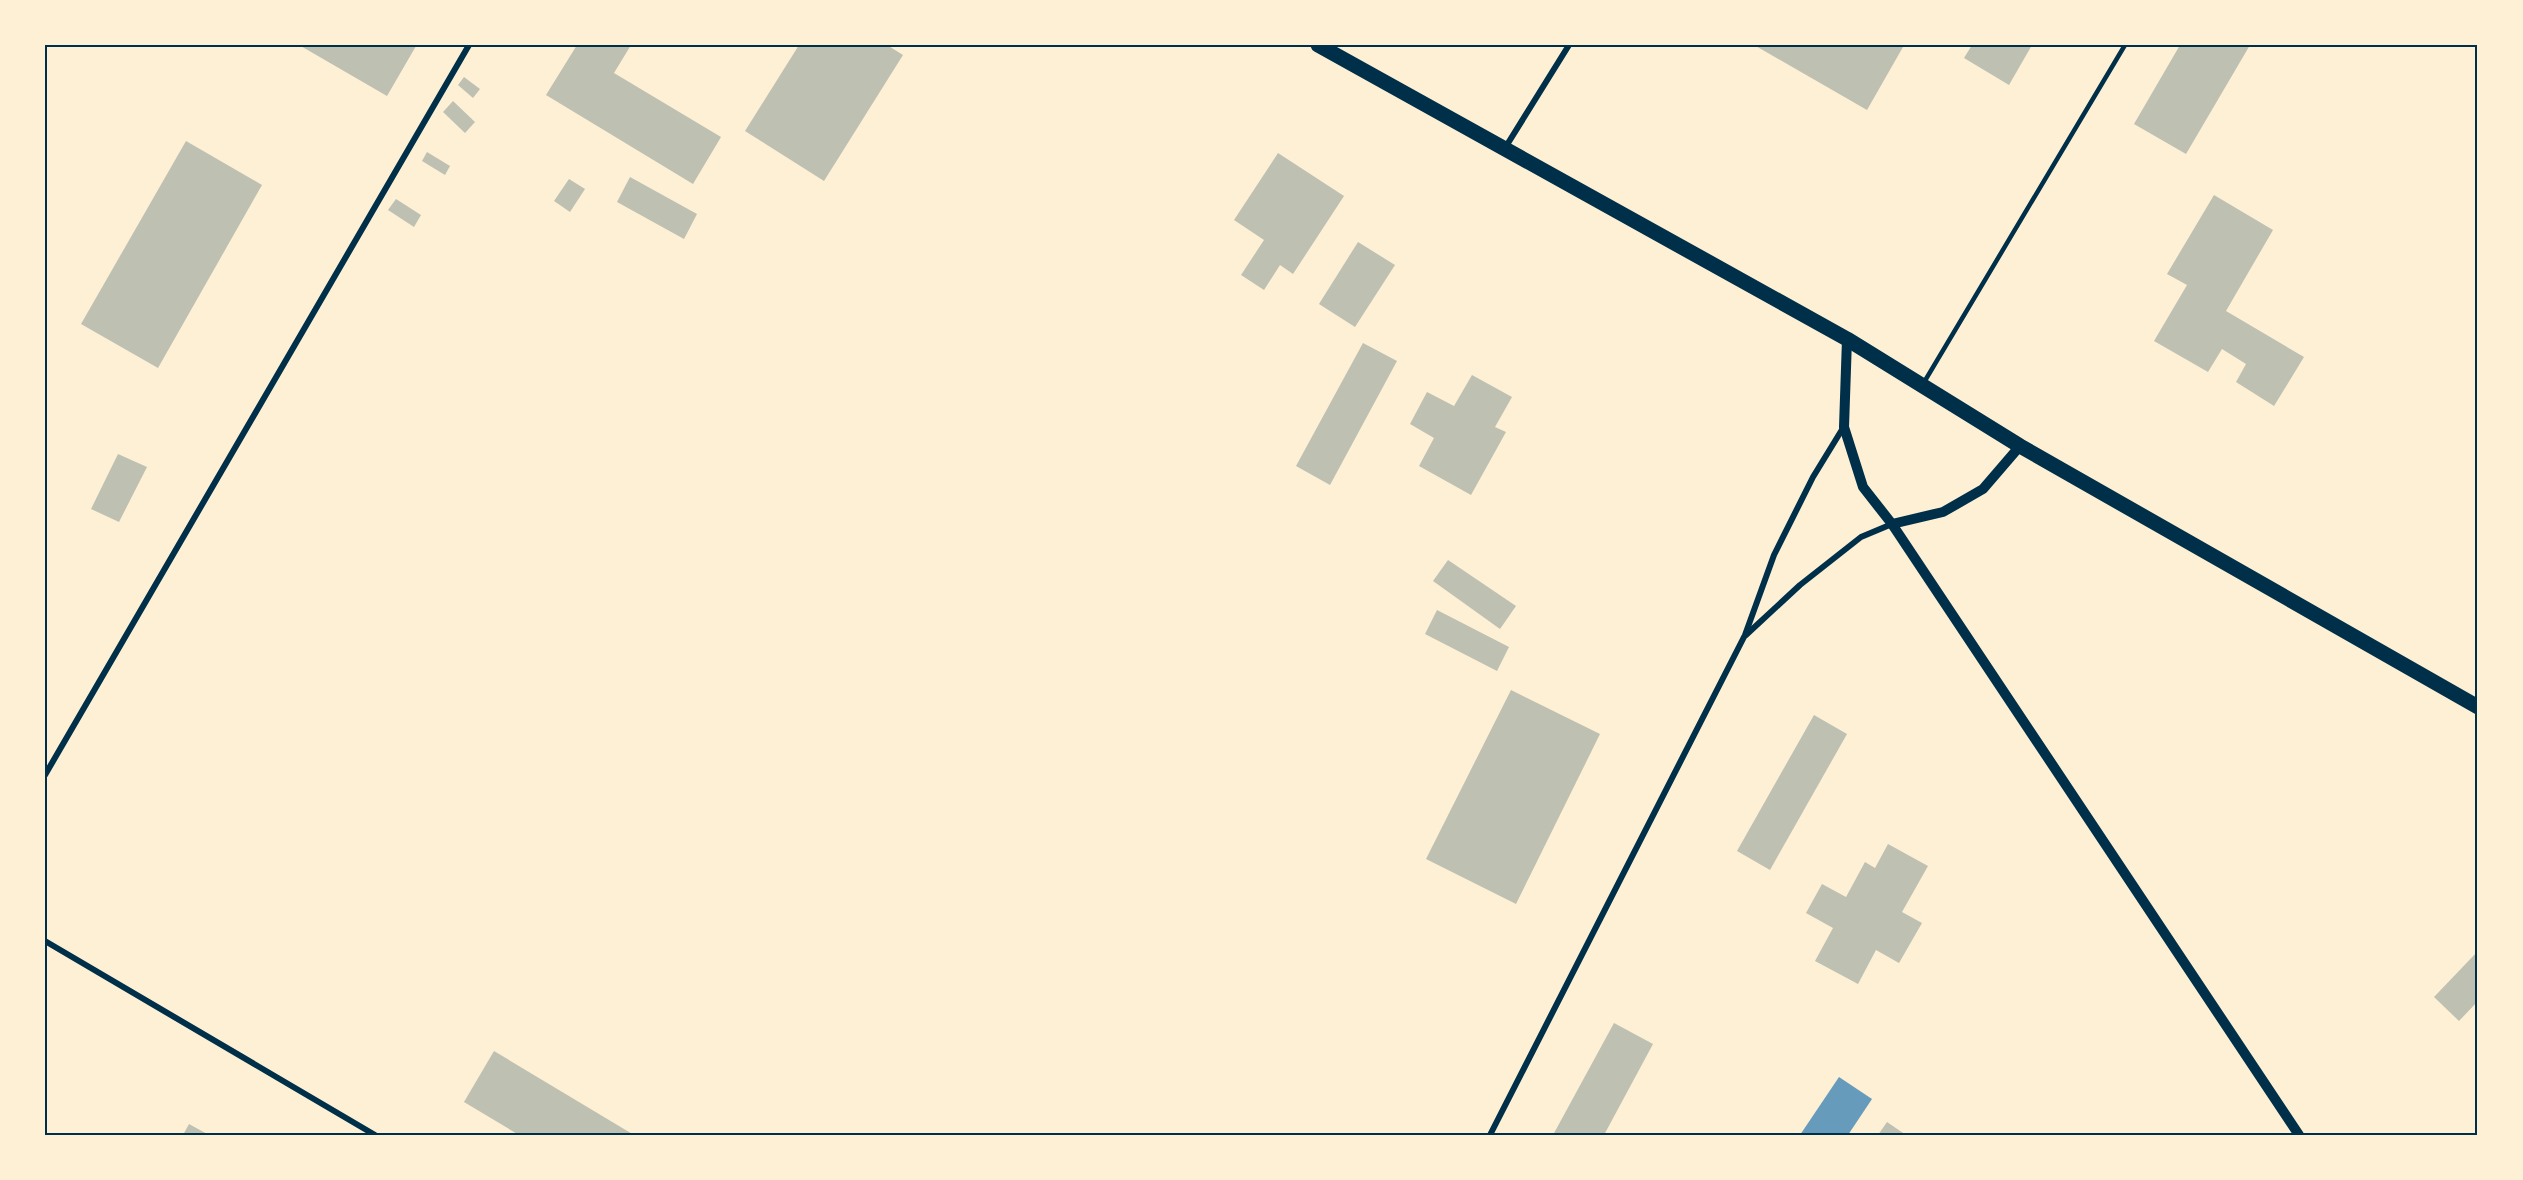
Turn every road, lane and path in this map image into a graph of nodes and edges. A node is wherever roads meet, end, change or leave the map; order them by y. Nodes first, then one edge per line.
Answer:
1 (469, 45) edge
2 (1318, 45) edge
3 (1569, 45) edge
4 (2125, 45) edge
5 (1505, 149) junction
6 (1847, 339) junction
7 (1923, 384) junction
8 (1844, 427) junction
9 (2020, 446) junction
10 (1892, 524) junction
11 (1745, 635) junction
12 (2478, 707) edge
13 (45, 775) edge
14 (45, 941) edge
15 (375, 1135) edge
16 (1490, 1135) edge
17 (2299, 1135) edge

1 - 13 street
2 - 5 main road
3 - 5 street
4 - 7 lane
5 - 6 main road
6 - 7 main road
6 - 8 street
7 - 9 main road
8 - 10 street
8 - 11 street
9 - 10 street
9 - 12 main road
10 - 11 street
10 - 17 street
11 - 16 street
14 - 15 street

